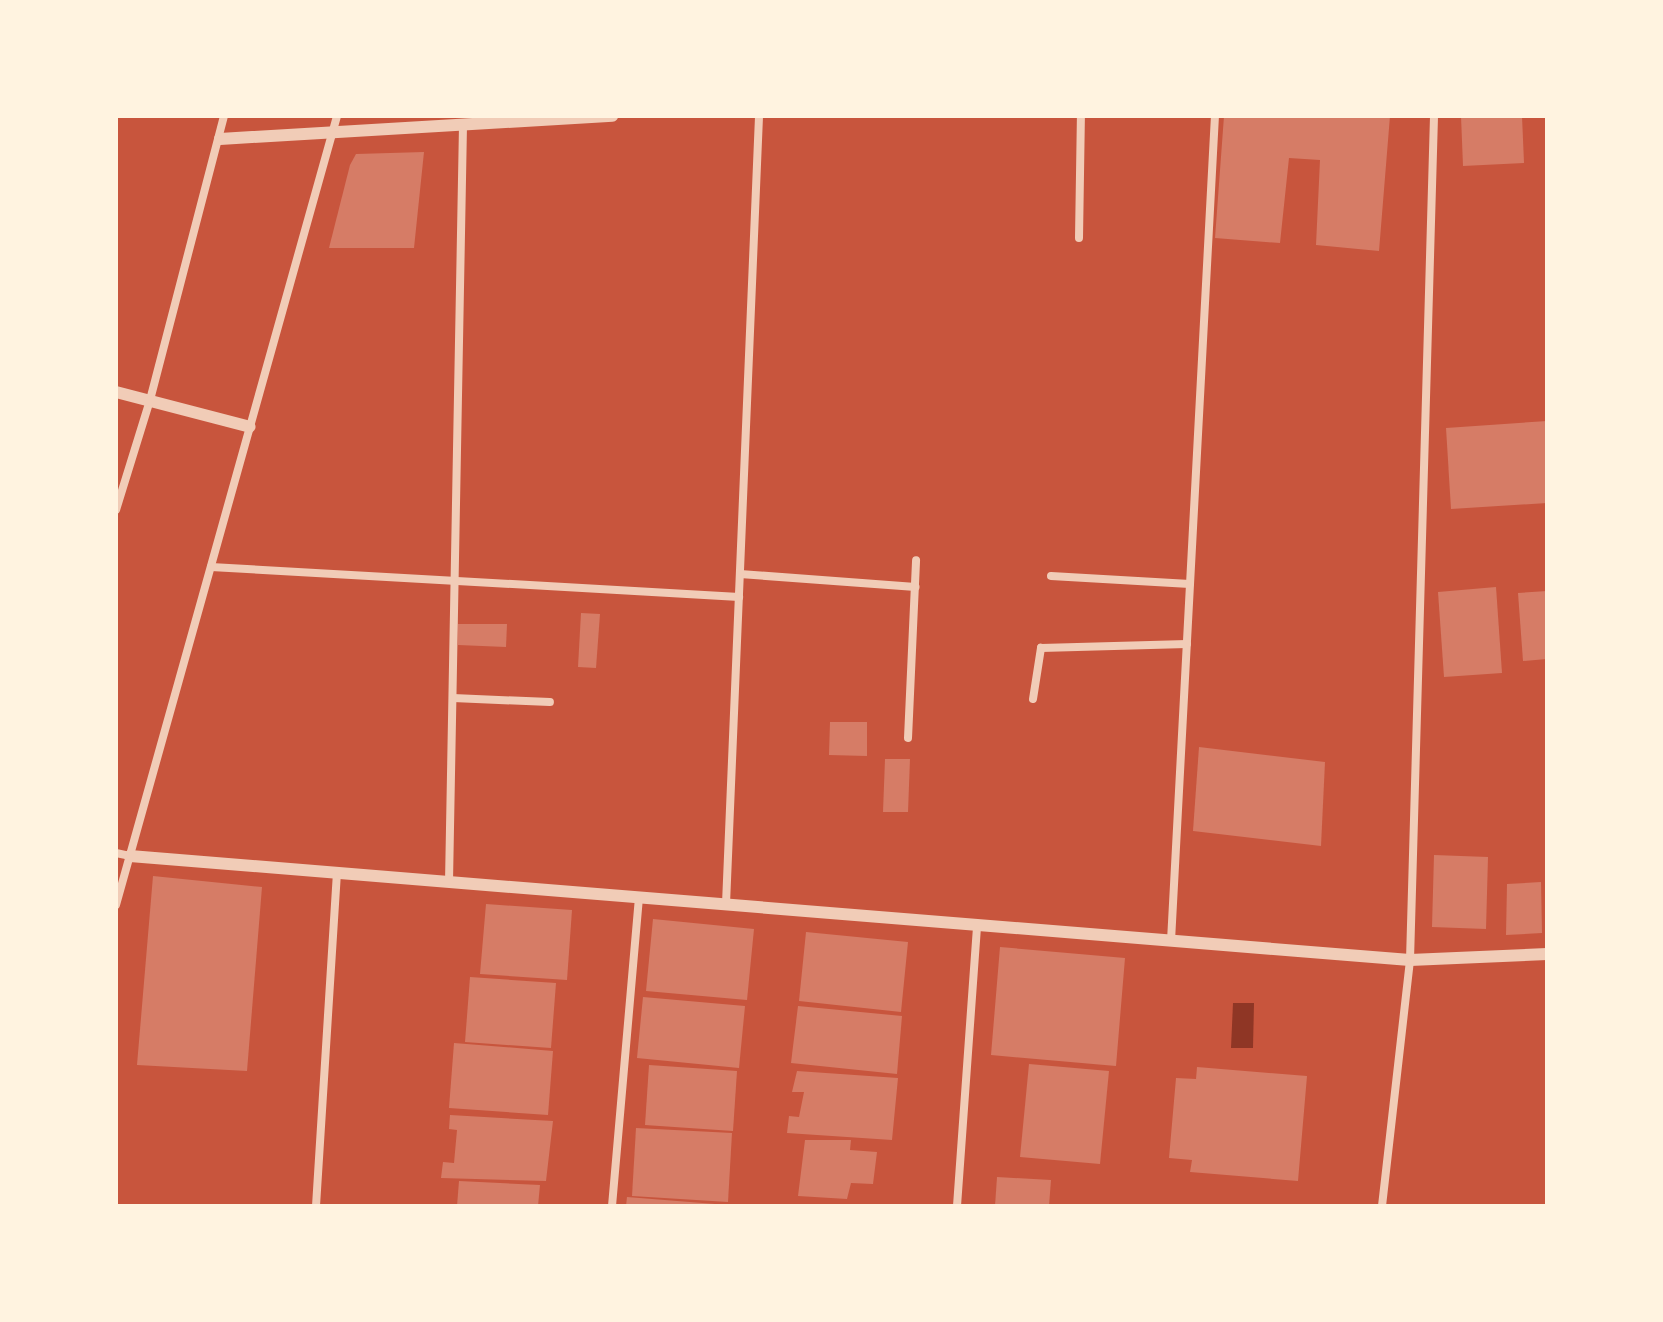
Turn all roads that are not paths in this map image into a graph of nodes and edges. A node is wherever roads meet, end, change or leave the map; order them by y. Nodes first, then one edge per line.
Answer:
1 (224, 116) edge
2 (337, 116) edge
3 (612, 116) edge
4 (759, 116) edge
5 (1081, 116) edge
6 (1215, 116) edge
7 (1434, 116) edge
8 (463, 125) junction
9 (332, 133) junction
10 (220, 139) junction
11 (1079, 238) dead end
12 (116, 392) edge
13 (150, 400) junction
14 (250, 427) junction
15 (116, 510) edge
16 (916, 560) dead end
17 (211, 567) junction
18 (740, 574) junction
19 (1051, 576) dead end
20 (455, 581) junction
21 (1190, 584) junction
22 (916, 587) junction
23 (739, 597) junction
24 (1187, 644) junction
25 (453, 698) junction
26 (1033, 699) dead end
27 (550, 702) dead end
28 (908, 738) dead end
29 (116, 853) edge
30 (130, 856) junction
31 (337, 872) junction
32 (449, 882) junction
33 (639, 897) junction
34 (726, 904) junction
35 (116, 905) edge
36 (977, 925) junction
37 (1171, 941) junction
38 (1547, 954) edge
39 (1410, 960) junction
40 (316, 1206) edge
41 (612, 1206) edge
42 (957, 1206) edge
43 (1382, 1206) edge

1 - 10 street
2 - 9 street
3 - 8 street
4 - 18 street
5 - 11 street
6 - 21 street
7 - 39 street
8 - 9 street
8 - 20 street
9 - 10 street
9 - 14 street
10 - 13 street
12 - 13 street
13 - 14 street
13 - 15 street
14 - 17 street
16 - 22 street
17 - 20 street
17 - 30 street
18 - 22 street
18 - 23 street
19 - 21 street
20 - 23 street
20 - 25 street
21 - 24 street
22 - 28 street
23 - 34 street
24 - 26 street
24 - 37 street
25 - 27 street
25 - 32 street
29 - 30 street
30 - 31 street
30 - 35 street
31 - 32 street
31 - 40 street
32 - 33 street
33 - 34 street
33 - 41 street
34 - 36 street
36 - 37 street
36 - 42 street
37 - 39 street
38 - 39 street
39 - 43 street

